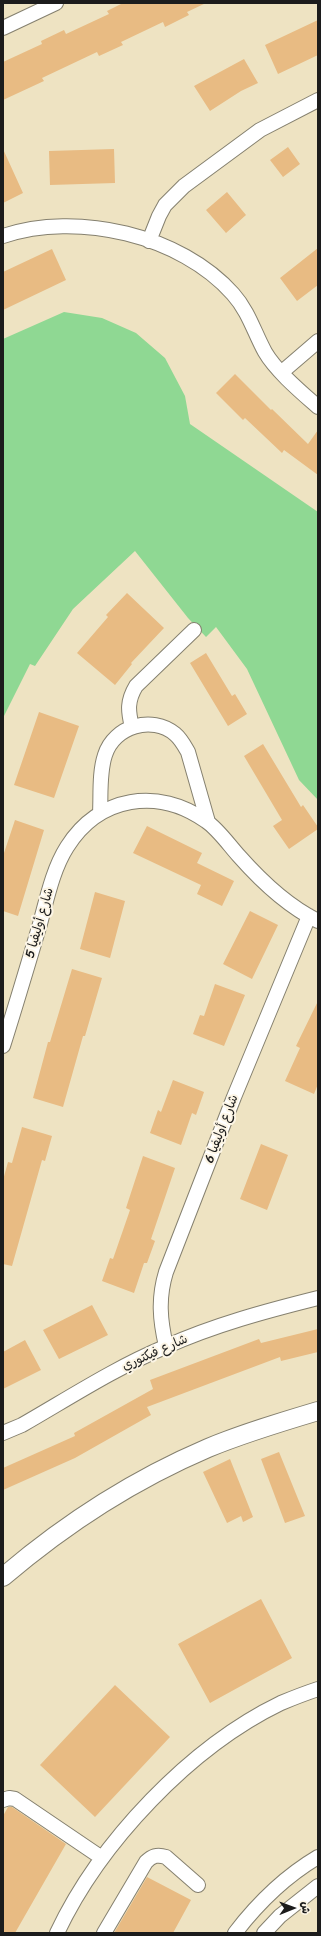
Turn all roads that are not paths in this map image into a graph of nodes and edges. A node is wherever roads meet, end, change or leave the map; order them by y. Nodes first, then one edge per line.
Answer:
1 (56, 3) edge
2 (3, 28) edge
3 (318, 100) edge
4 (3, 236) edge
5 (149, 241) junction
6 (318, 341) edge
7 (282, 372) junction
8 (318, 406) edge
9 (194, 630) dead end
10 (132, 727) junction
11 (100, 813) junction
12 (208, 822) junction
13 (313, 919) edge
14 (3, 1046) edge
15 (318, 1298) edge
16 (166, 1346) junction
17 (318, 1411) edge
18 (3, 1434) edge
19 (3, 1577) edge
20 (318, 1689) edge
21 (3, 1800) edge
22 (318, 1857) edge
23 (102, 1858) junction
24 (198, 1885) dead end
25 (318, 1886) edge
26 (57, 1933) edge
27 (104, 1933) edge
28 (235, 1933) edge
29 (264, 1933) edge

1 - 2 street
3 - 5 street
4 - 5 street
5 - 7 street
6 - 7 street
7 - 8 street
9 - 10 street
10 - 11 street, شارع أوليفيا 5
10 - 12 street, شارع أوليفيا 5
11 - 12 street, شارع أوليفيا 5
11 - 14 street, شارع أوليفيا 5
12 - 13 street, شارع أوليفيا 5
13 - 16 street, شارع أوليفيا 6
15 - 16 street, شارع فيكتوري
16 - 18 street, شارع فيكتوري
17 - 19 main road
20 - 23 street
21 - 23 street
22 - 28 street
23 - 26 street
24 - 27 street
25 - 29 street

